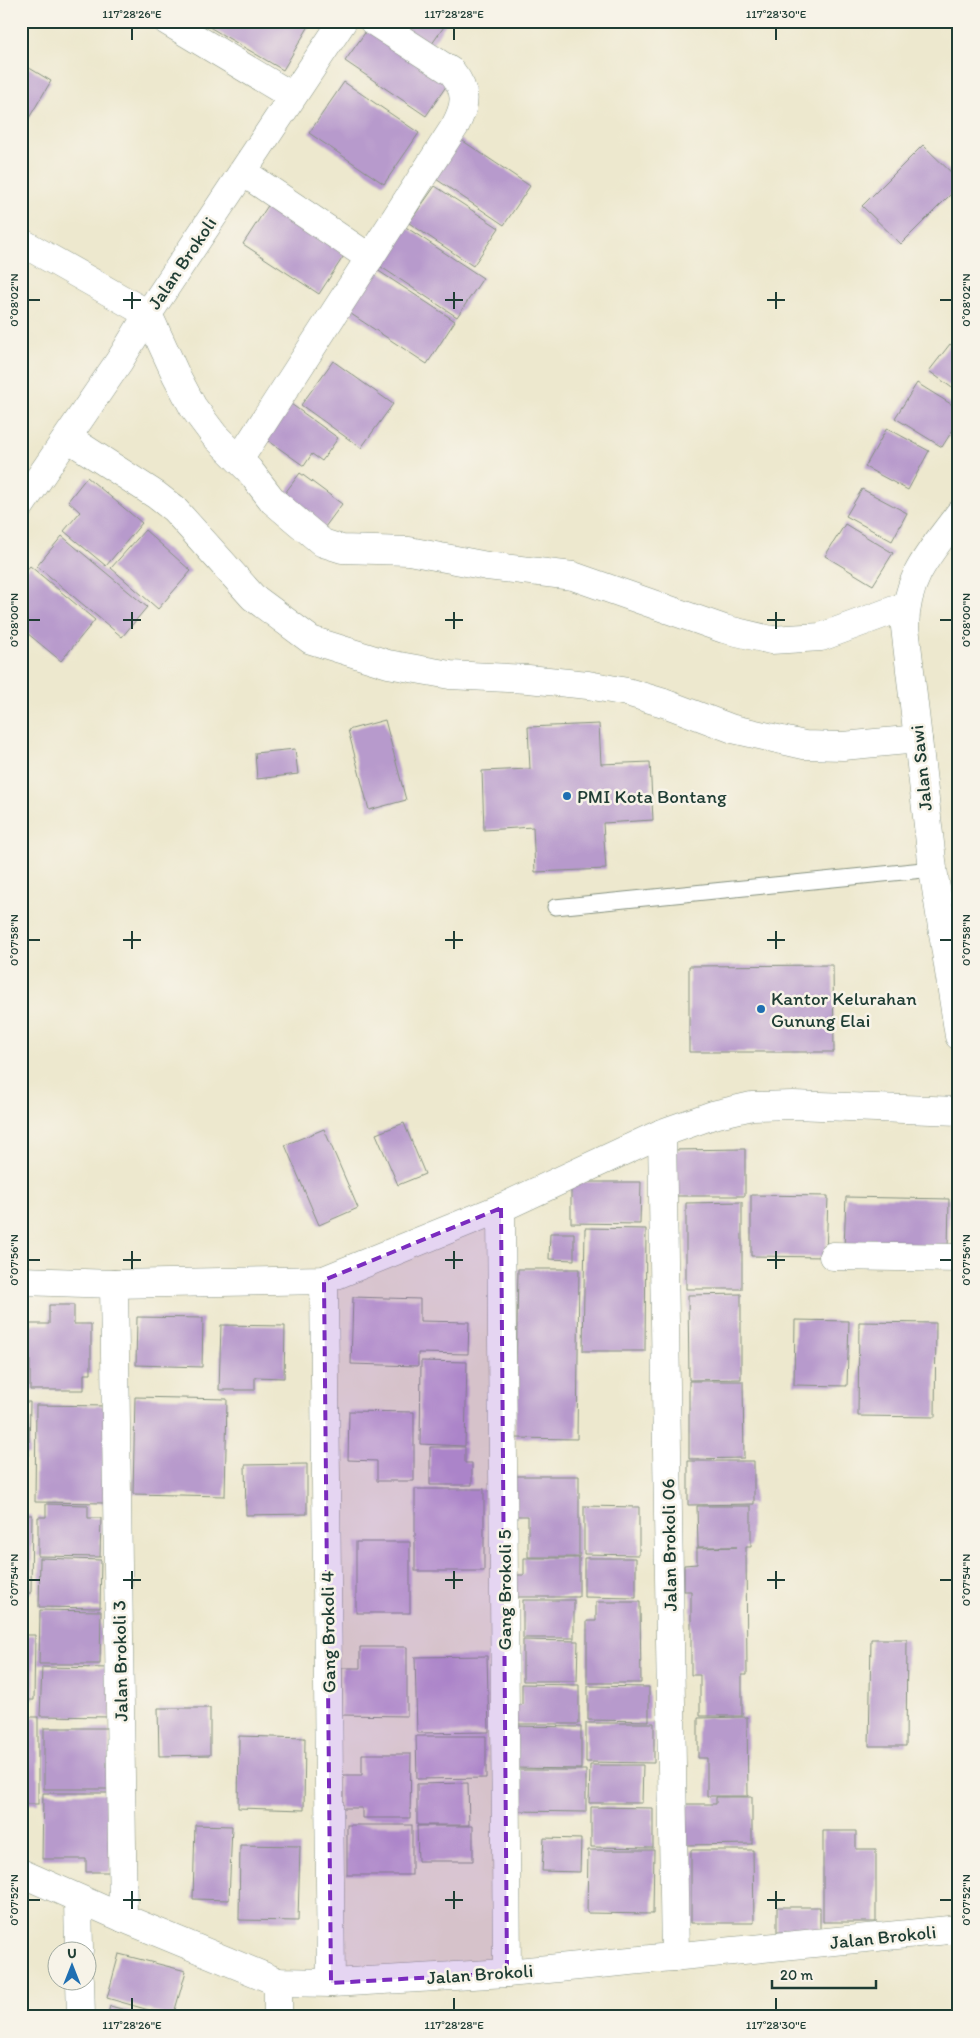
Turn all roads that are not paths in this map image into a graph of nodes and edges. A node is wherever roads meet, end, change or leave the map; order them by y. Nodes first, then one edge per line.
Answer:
1 (167, 21) edge
2 (343, 21) edge
3 (373, 21) edge
4 (292, 96) junction
5 (243, 172) junction
6 (21, 242) edge
7 (370, 258) junction
8 (148, 314) junction
9 (75, 427) junction
10 (239, 460) junction
11 (21, 505) edge
12 (959, 514) edge
13 (905, 616) junction
14 (918, 739) junction
15 (933, 869) junction
16 (555, 907) dead end
17 (952, 936) edge
18 (959, 1036) edge
19 (959, 1111) edge
20 (662, 1133) junction
21 (501, 1208) junction
22 (834, 1256) dead end
23 (959, 1258) edge
24 (324, 1280) junction
25 (21, 1281) edge
26 (114, 1284) junction
27 (21, 1873) edge
28 (78, 1899) junction
29 (123, 1918) junction
30 (959, 1929) edge
31 (80, 1940) edge
32 (675, 1957) junction
33 (507, 1972) junction
34 (278, 1982) junction
35 (331, 1984) junction
36 (80, 1990) edge
37 (81, 2017) edge
38 (278, 2017) edge

1 - 4 street
2 - 4 street, Jalan Brokoli
3 - 7 street
4 - 5 street, Jalan Brokoli
5 - 7 street
5 - 8 street, Jalan Brokoli
6 - 8 street
7 - 10 street
8 - 9 street, Jalan Brokoli
8 - 10 street
9 - 11 street, Jalan Brokoli
9 - 14 street
10 - 13 street
12 - 13 street, Jalan Sawi
13 - 14 street, Jalan Sawi
14 - 15 street, Jalan Sawi
15 - 16 lane
15 - 17 street, Jalan Sawi
17 - 18 street, Jalan Sawi
19 - 20 street
20 - 21 street
20 - 32 street, Jalan Brokoli 06
21 - 24 street
21 - 33 street, Gang Brokoli 5
22 - 23 street
24 - 26 street
24 - 35 street, Gang Brokoli 4
25 - 26 street
26 - 29 street, Jalan Brokoli 3
27 - 28 street, Jalan Brokoli
28 - 29 street, Jalan Brokoli
28 - 31 street
29 - 34 street, Jalan Brokoli
30 - 32 street, Jalan Brokoli
32 - 33 street, Jalan Brokoli
33 - 35 street, Jalan Brokoli
34 - 35 street, Jalan Brokoli
34 - 38 street
36 - 37 street

